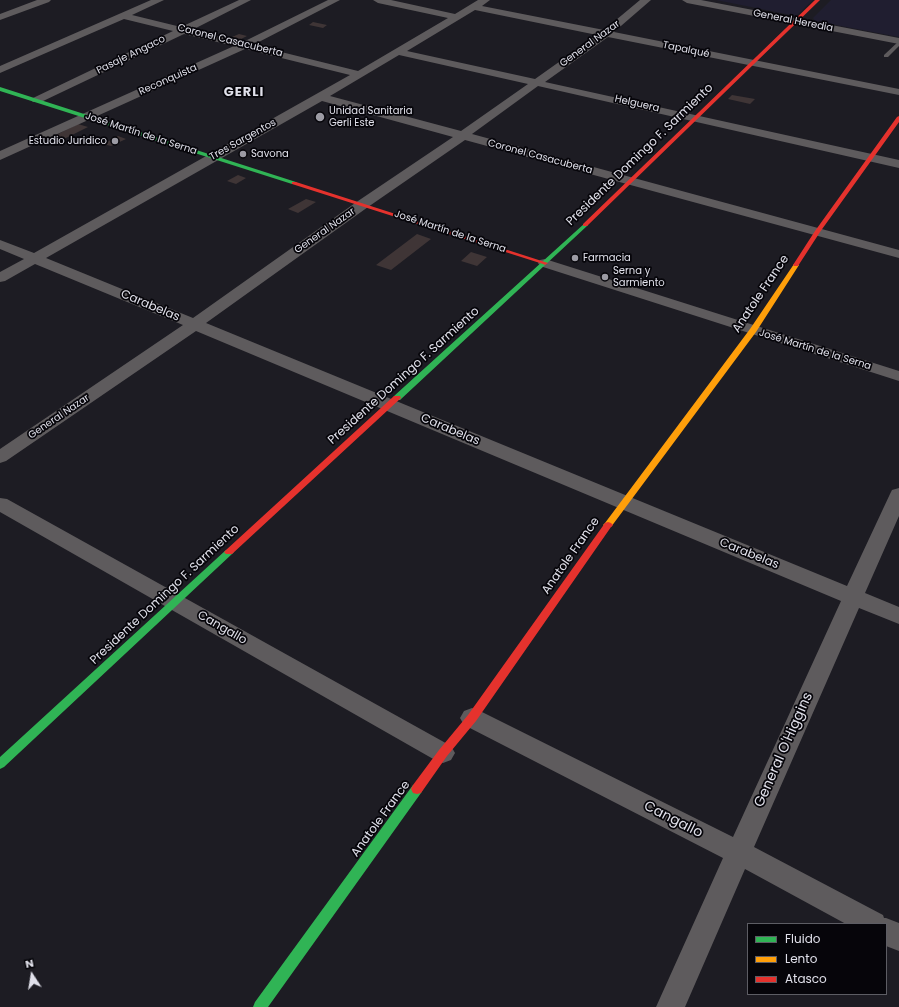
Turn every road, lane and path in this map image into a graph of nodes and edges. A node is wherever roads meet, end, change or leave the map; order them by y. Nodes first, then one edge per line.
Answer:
1 (46, 0) edge
2 (159, 0) edge
3 (246, 0) edge
4 (335, 0) edge
5 (378, 0) edge
6 (485, 0) edge
7 (646, 0) edge
8 (687, 0) edge
9 (818, 0) edge
10 (473, 7) junction
11 (124, 16) junction
12 (0, 17) edge
13 (456, 18) junction
14 (796, 21) junction
15 (184, 30) junction
16 (606, 33) junction
17 (899, 42) edge
18 (245, 45) junction
19 (399, 52) junction
20 (886, 56) dead end
21 (753, 63) junction
22 (0, 70) edge
23 (359, 74) junction
24 (537, 82) junction
25 (0, 89) edge
26 (899, 92) edge
27 (321, 97) junction
28 (37, 100) junction
29 (86, 117) junction
30 (695, 117) junction
31 (899, 118) edge
32 (462, 136) junction
33 (0, 156) edge
34 (212, 157) junction
35 (871, 157) junction
36 (899, 164) edge
37 (628, 181) junction
38 (363, 204) junction
39 (817, 232) junction
40 (0, 244) edge
41 (899, 254) edge
42 (35, 258) junction
43 (545, 263) junction
44 (0, 278) edge
45 (194, 325) junction
46 (753, 330) junction
47 (899, 376) edge
48 (390, 405) junction
49 (0, 457) edge
50 (899, 494) edge
51 (624, 503) junction
52 (0, 504) edge
53 (853, 597) junction
54 (175, 601) junction
55 (899, 616) edge
56 (472, 718) junction
57 (443, 753) junction
58 (0, 764) edge
59 (738, 852) junction
60 (871, 923) edge
61 (887, 932) edge
62 (899, 938) edge
63 (260, 1007) edge
64 (670, 1007) edge

1 - 12 street
2 - 11 street
3 - 15 street, Pasaje Angaco
4 - 18 street, Reconquista
5 - 13 street
6 - 10 street, Tres Sargentos
7 - 16 street, General Nazar
8 - 14 street, General Heredia
9 - 14 street, Presidente Domingo F. Sarmiento
10 - 13 street, Tres Sargentos
10 - 16 street, Tapalqué
11 - 15 street, Coronel Casacuberta
11 - 22 street
13 - 19 street, Tres Sargentos
14 - 17 street, General Heredia
14 - 21 street, Presidente Domingo F. Sarmiento
15 - 18 street, Coronel Casacuberta
15 - 28 street, Pasaje Angaco
16 - 21 street, Tapalqué
16 - 24 street, General Nazar
17 - 20 lane
18 - 23 street, Coronel Casacuberta
18 - 29 street, Reconquista
19 - 23 street, Tres Sargentos
19 - 24 street, Helguera
21 - 26 street, Tapalqué
21 - 30 street, Presidente Domingo F. Sarmiento
23 - 27 street, Tres Sargentos
24 - 30 street, Helguera
24 - 32 street, General Nazar
25 - 28 street, José Martín de la Serna
27 - 32 street, Coronel Casacuberta
27 - 34 street, Tres Sargentos
28 - 29 street, José Martín de la Serna
29 - 33 street, Reconquista
29 - 34 street, José Martín de la Serna
30 - 35 street, Helguera
30 - 37 street, Presidente Domingo F. Sarmiento
31 - 35 street, Anatole France
32 - 37 street, Coronel Casacuberta
32 - 38 street, General Nazar
34 - 38 street, José Martín de la Serna
34 - 42 street, Tres Sargentos
35 - 36 street, Helguera
35 - 39 street, Anatole France
37 - 39 street, Coronel Casacuberta
37 - 43 street, Presidente Domingo F. Sarmiento
38 - 43 street, José Martín de la Serna
38 - 45 street, General Nazar
39 - 41 street, Coronel Casacuberta
39 - 46 street, Anatole France
40 - 42 street, Carabelas
42 - 44 street, Tres Sargentos
42 - 45 street, Carabelas
43 - 46 street, José Martín de la Serna
43 - 48 street, Presidente Domingo F. Sarmiento
45 - 48 street, Carabelas
45 - 49 street, General Nazar
46 - 47 street, José Martín de la Serna
46 - 51 street, Anatole France
48 - 51 street, Carabelas
48 - 54 street, Presidente Domingo F. Sarmiento
50 - 53 street, General O'Higgins
51 - 53 street, Carabelas
51 - 56 street, Anatole France
52 - 54 street, Cangallo
53 - 55 street, Carabelas
53 - 59 street, General O'Higgins
54 - 57 street, Cangallo
54 - 58 street, Presidente Domingo F. Sarmiento
56 - 57 street, Anatole France
56 - 59 street, Cangallo
57 - 63 street, Anatole France
59 - 60 street, Cangallo
59 - 64 street, General O'Higgins
61 - 62 street

